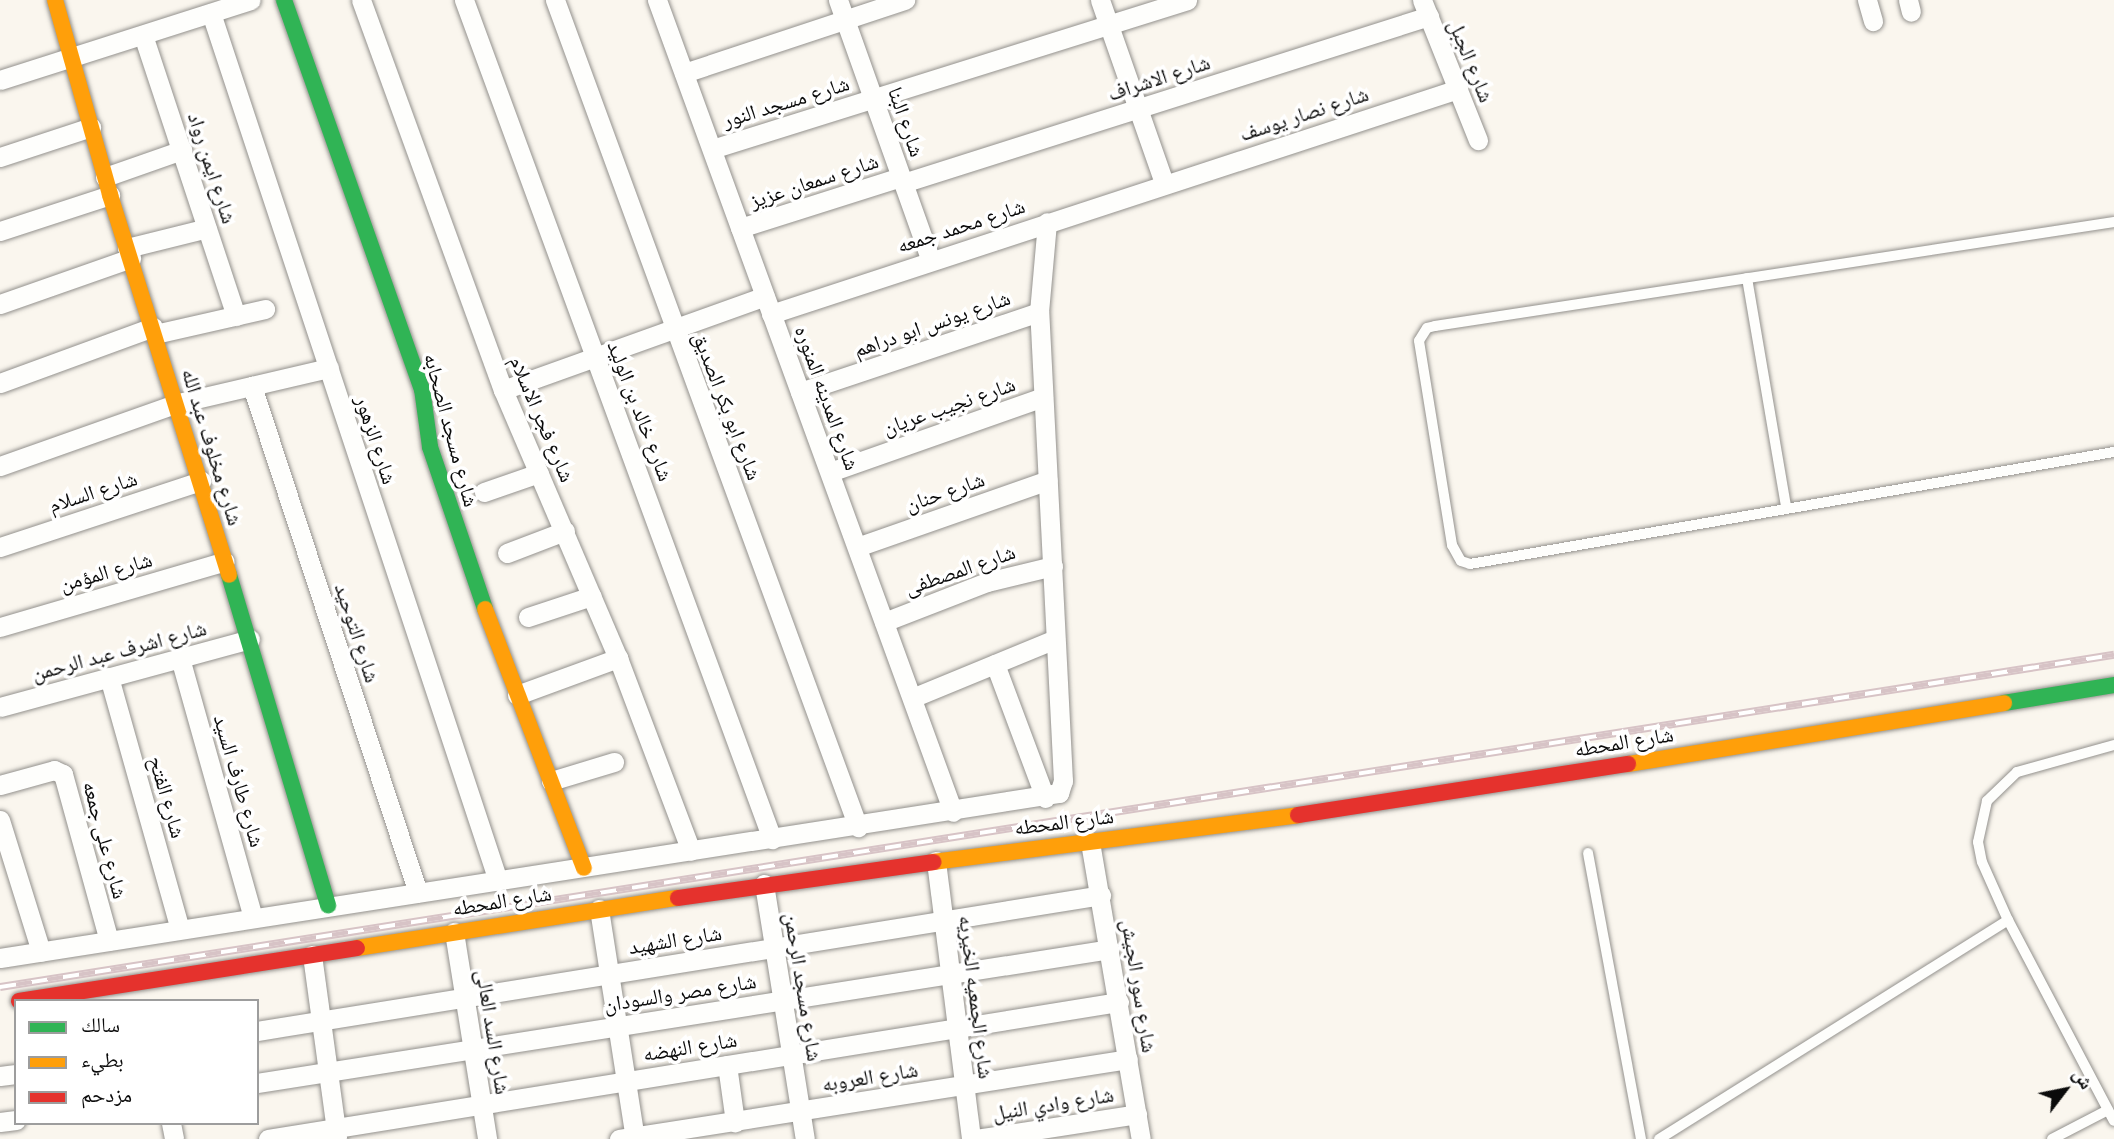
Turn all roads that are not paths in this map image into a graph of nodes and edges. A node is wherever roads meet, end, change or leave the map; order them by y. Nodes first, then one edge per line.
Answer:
1 (55, 0) edge
2 (251, 0) edge
3 (284, 0) edge
4 (361, 0) edge
5 (464, 0) edge
6 (555, 0) edge
7 (657, 0) edge
8 (838, 0) edge
9 (905, 0) edge
10 (1100, 0) edge
11 (1867, 0) edge
12 (1180, 1) edge
13 (1426, 8) edge
14 (211, 13) junction
15 (845, 20) junction
16 (1873, 21) dead end
17 (1109, 24) junction
18 (144, 35) junction
19 (72, 58) junction
20 (684, 73) junction
21 (0, 80) edge
22 (1458, 89) junction
23 (873, 98) junction
24 (1139, 108) junction
25 (91, 127) junction
26 (1478, 140) dead end
27 (712, 149) junction
28 (182, 150) junction
29 (0, 157) edge
30 (902, 180) junction
31 (1164, 183) junction
32 (107, 186) junction
33 (1048, 222) junction
34 (2114, 222) edge
35 (207, 228) junction
36 (740, 228) junction
37 (0, 231) edge
38 (129, 253) junction
39 (930, 259) junction
40 (1746, 278) junction
41 (0, 304) edge
42 (768, 305) junction
43 (265, 309) dead end
44 (1039, 312) junction
45 (236, 316) junction
46 (674, 329) junction
47 (154, 331) junction
48 (595, 357) junction
49 (328, 368) junction
50 (0, 383) edge
51 (252, 386) junction
52 (503, 390) junction
53 (800, 392) junction
54 (1043, 397) junction
55 (178, 403) junction
56 (2114, 452) edge
57 (0, 466) edge
58 (830, 472) junction
59 (539, 473) junction
60 (1048, 480) junction
61 (201, 481) junction
62 (484, 492) dead end
63 (1786, 507) junction
64 (565, 531) junction
65 (0, 547) edge
66 (857, 547) junction
67 (507, 553) dead end
68 (225, 561) junction
69 (1053, 566) junction
70 (593, 596) junction
71 (528, 617) dead end
72 (884, 622) junction
73 (0, 627) edge
74 (250, 639) junction
75 (1055, 639) junction
76 (180, 658) junction
77 (618, 658) junction
78 (995, 664) junction
79 (109, 677) junction
80 (2114, 685) edge
81 (517, 695) junction
82 (912, 698) junction
83 (0, 707) edge
84 (2114, 745) edge
85 (614, 762) dead end
86 (551, 781) junction
87 (0, 785) edge
88 (1045, 798) junction
89 (953, 812) junction
90 (0, 820) edge
91 (858, 827) junction
92 (772, 839) junction
93 (1090, 842) junction
94 (691, 851) junction
95 (1588, 853) dead end
96 (936, 861) junction
97 (584, 868) junction
98 (498, 881) junction
99 (764, 884) junction
100 (418, 893) junction
101 (1101, 895) junction
102 (328, 906) junction
103 (599, 909) junction
104 (253, 918) junction
105 (943, 920) junction
106 (2008, 920) junction
107 (180, 929) junction
108 (454, 932) junction
109 (109, 941) junction
110 (774, 947) junction
111 (1110, 950) junction
112 (41, 952) junction
113 (312, 955) junction
114 (0, 958) edge
115 (609, 973) junction
116 (950, 975) junction
117 (149, 980) junction
118 (465, 998) junction
119 (30, 999) edge
120 (152, 999) edge
121 (783, 1001) junction
122 (1119, 1002) junction
123 (321, 1021) junction
124 (617, 1026) junction
125 (957, 1028) junction
126 (259, 1031) edge
127 (473, 1049) junction
128 (791, 1055) junction
129 (1128, 1059) junction
130 (727, 1065) junction
131 (328, 1072) junction
132 (625, 1080) junction
133 (259, 1083) edge
134 (964, 1085) junction
135 (482, 1104) junction
136 (2108, 1110) junction
137 (800, 1111) junction
138 (1137, 1114) junction
139 (2114, 1121) edge
140 (732, 1128) edge
141 (337, 1134) edge
142 (629, 1138) edge
143 (268, 1139) edge
144 (487, 1139) edge
145 (805, 1139) edge
146 (973, 1139) edge
147 (1141, 1139) edge
148 (1642, 1139) edge
149 (1659, 1139) edge
150 (2052, 1139) edge

1 - 19 street, شارع مخلوف عبد الله
2 - 14 street
3 - 81 street, شارع مسجد الصحابه
4 - 52 street, شارع فجر الاسلام
5 - 48 street, شارع خالد بن الوليد
6 - 46 street, شارع ابو بكر الصديق
7 - 20 street, شارع المدينه المنوره
8 - 15 street, شارع البنا
9 - 15 street
10 - 17 street
11 - 16 street
12 - 17 street, شارع مسجد النور
13 - 22 street, شارع الجبل
13 - 24 street, شارع الاشراف
14 - 18 street
14 - 49 street, شارع الزهور
15 - 20 street
15 - 23 street, شارع البنا
17 - 23 street, شارع مسجد النور
17 - 24 street
18 - 19 street
18 - 28 street, شارع ايمن رواد
19 - 21 street
19 - 25 street, شارع مخلوف عبد الله
20 - 27 street, شارع المدينه المنوره
22 - 26 street, شارع الجبل
22 - 31 street, شارع نصار يوسف
23 - 27 street, شارع مسجد النور
23 - 30 street, شارع البنا
24 - 30 street, شارع الاشراف
24 - 31 street
25 - 29 street
25 - 32 street, شارع مخلوف عبد الله
27 - 36 street, شارع المدينه المنوره
28 - 32 street
28 - 35 street, شارع ايمن رواد
30 - 36 street, شارع سمعان عزيز
30 - 39 street, شارع البنا
31 - 33 street, شارع محمد جمعه
32 - 37 street
32 - 38 street, شارع مخلوف عبد الله
33 - 39 street, شارع محمد جمعه
33 - 44 street, شارع المحطه
34 - 40 lane
35 - 38 street
35 - 45 street, شارع ايمن رواد
36 - 42 street, شارع المدينه المنوره
38 - 41 street
38 - 47 street, شارع مخلوف عبد الله
39 - 42 street, شارع محمد جمعه
40 - 63 lane
40 - 63 lane
42 - 46 street, شارع محمد جمعه
42 - 53 street, شارع المدينه المنوره
43 - 45 street
44 - 53 street, شارع يونس ابو دراهم
44 - 54 street, شارع المحطه
45 - 47 street
46 - 48 street, شارع محمد جمعه
46 - 91 street, شارع ابو بكر الصديق
47 - 50 street
47 - 55 street, شارع مخلوف عبد الله
48 - 52 street, شارع محمد جمعه
48 - 92 street, شارع خالد بن الوليد
49 - 51 street
49 - 98 street, شارع الزهور
51 - 55 street
51 - 100 street, شارع التوحيد
52 - 59 street, شارع فجر الاسلام
53 - 58 street, شارع المدينه المنوره
54 - 58 street, شارع نجيب عريان
54 - 60 street, شارع المحطه
55 - 57 street
55 - 61 street, شارع مخلوف عبد الله
56 - 63 lane
58 - 66 street, شارع المدينه المنوره
59 - 62 street
59 - 64 street, شارع فجر الاسلام
60 - 66 street, شارع حنان
60 - 69 street, شارع المحطه
61 - 65 street, شارع السلام
61 - 68 street, شارع مخلوف عبد الله
64 - 67 street
64 - 70 street, شارع فجر الاسلام
66 - 72 street, شارع المدينه المنوره
68 - 73 street, شارع المؤمن
68 - 74 street, شارع مخلوف عبد الله
69 - 72 street, شارع المصطفى
69 - 75 street, شارع المحطه
70 - 71 street
70 - 77 street, شارع فجر الاسلام
72 - 82 street, شارع المدينه المنوره
74 - 76 street, شارع اشرف عبد الرحمن
74 - 102 street, شارع مخلوف عبد الله
75 - 78 street
75 - 88 street, شارع المحطه
76 - 79 street, شارع اشرف عبد الرحمن
76 - 104 street, شارع طارف السيد
77 - 81 street
77 - 94 street, شارع فجر الاسلام
78 - 82 street
78 - 88 street
79 - 83 street, شارع اشرف عبد الرحمن
79 - 107 street, شارع الفتح
80 - 93 street, شارع المحطه
81 - 86 street, شارع مسجد الصحابه
82 - 89 street, شارع المدينه المنوره
84 - 106 lane
85 - 86 street
86 - 97 street, شارع مسجد الصحابه
87 - 109 street, شارع على جمعه
88 - 89 street, شارع المحطه
89 - 91 street, شارع المحطه
90 - 112 street
91 - 92 street, شارع المحطه
92 - 94 street, شارع المحطه
93 - 96 street, شارع المحطه
93 - 101 street, شارع سور الجيش
94 - 97 street, شارع المحطه
95 - 148 lane
96 - 99 street, شارع المحطه
96 - 105 street, شارع الجمعيه الخيريه
97 - 98 street, شارع المحطه
98 - 100 street, شارع المحطه
99 - 103 street, شارع المحطه
99 - 110 street, شارع مسجد الرحمن
100 - 102 street, شارع المحطه
101 - 105 street, شارع الشهيد
101 - 111 street, شارع سور الجيش
102 - 104 street, شارع المحطه
103 - 108 street, شارع المحطه
103 - 115 street
104 - 107 street, شارع المحطه
105 - 110 street, شارع الشهيد
105 - 116 street, شارع الجمعيه الخيريه
106 - 136 lane
106 - 149 lane
107 - 109 street, شارع المحطه
108 - 113 street, شارع المحطه
108 - 118 street, شارع السد العالى
109 - 112 street, شارع المحطه
110 - 115 street, شارع الشهيد
110 - 121 street, شارع مسجد الرحمن
111 - 116 street, شارع مصر والسودان
111 - 122 street, شارع سور الجيش
112 - 114 street, شارع المحطه
113 - 117 street, شارع المحطه
113 - 123 street
115 - 118 street, شارع الشهيد
115 - 124 street
116 - 121 street, شارع مصر والسودان
116 - 125 street, شارع الجمعيه الخيريه
117 - 119 street, شارع المحطه
117 - 120 street
118 - 123 street, شارع الشهيد
118 - 127 street, شارع السد العالى
121 - 124 street, شارع مصر والسودان
121 - 128 street, شارع مسجد الرحمن
122 - 125 street, شارع النهضه
122 - 129 street, شارع سور الجيش
123 - 126 street, شارع الشهيد
123 - 131 street
124 - 127 street, شارع مصر والسودان
124 - 132 street
125 - 128 street, شارع النهضه
125 - 134 street, شارع الجمعيه الخيريه
127 - 131 street, شارع مصر والسودان
127 - 135 street, شارع السد العالى
128 - 130 street, شارع النهضه
128 - 137 street, شارع مسجد الرحمن
129 - 134 street, شارع العروبه
129 - 138 street, شارع سور الجيش
130 - 132 street, شارع النهضه
130 - 140 street
131 - 133 street, شارع مصر والسودان
131 - 141 street
132 - 135 street, شارع النهضه
132 - 142 street
134 - 137 street, شارع العروبه
134 - 146 street, شارع الجمعيه الخيريه
135 - 141 street, شارع النهضه
135 - 144 street, شارع السد العالى
136 - 139 lane
136 - 150 lane
137 - 140 street, شارع العروبه
137 - 145 street, شارع مسجد الرحمن
138 - 146 street, شارع وادي النيل
138 - 147 street, شارع سور الجيش
140 - 142 street, شارع العروبه
141 - 143 street, شارع النهضه

